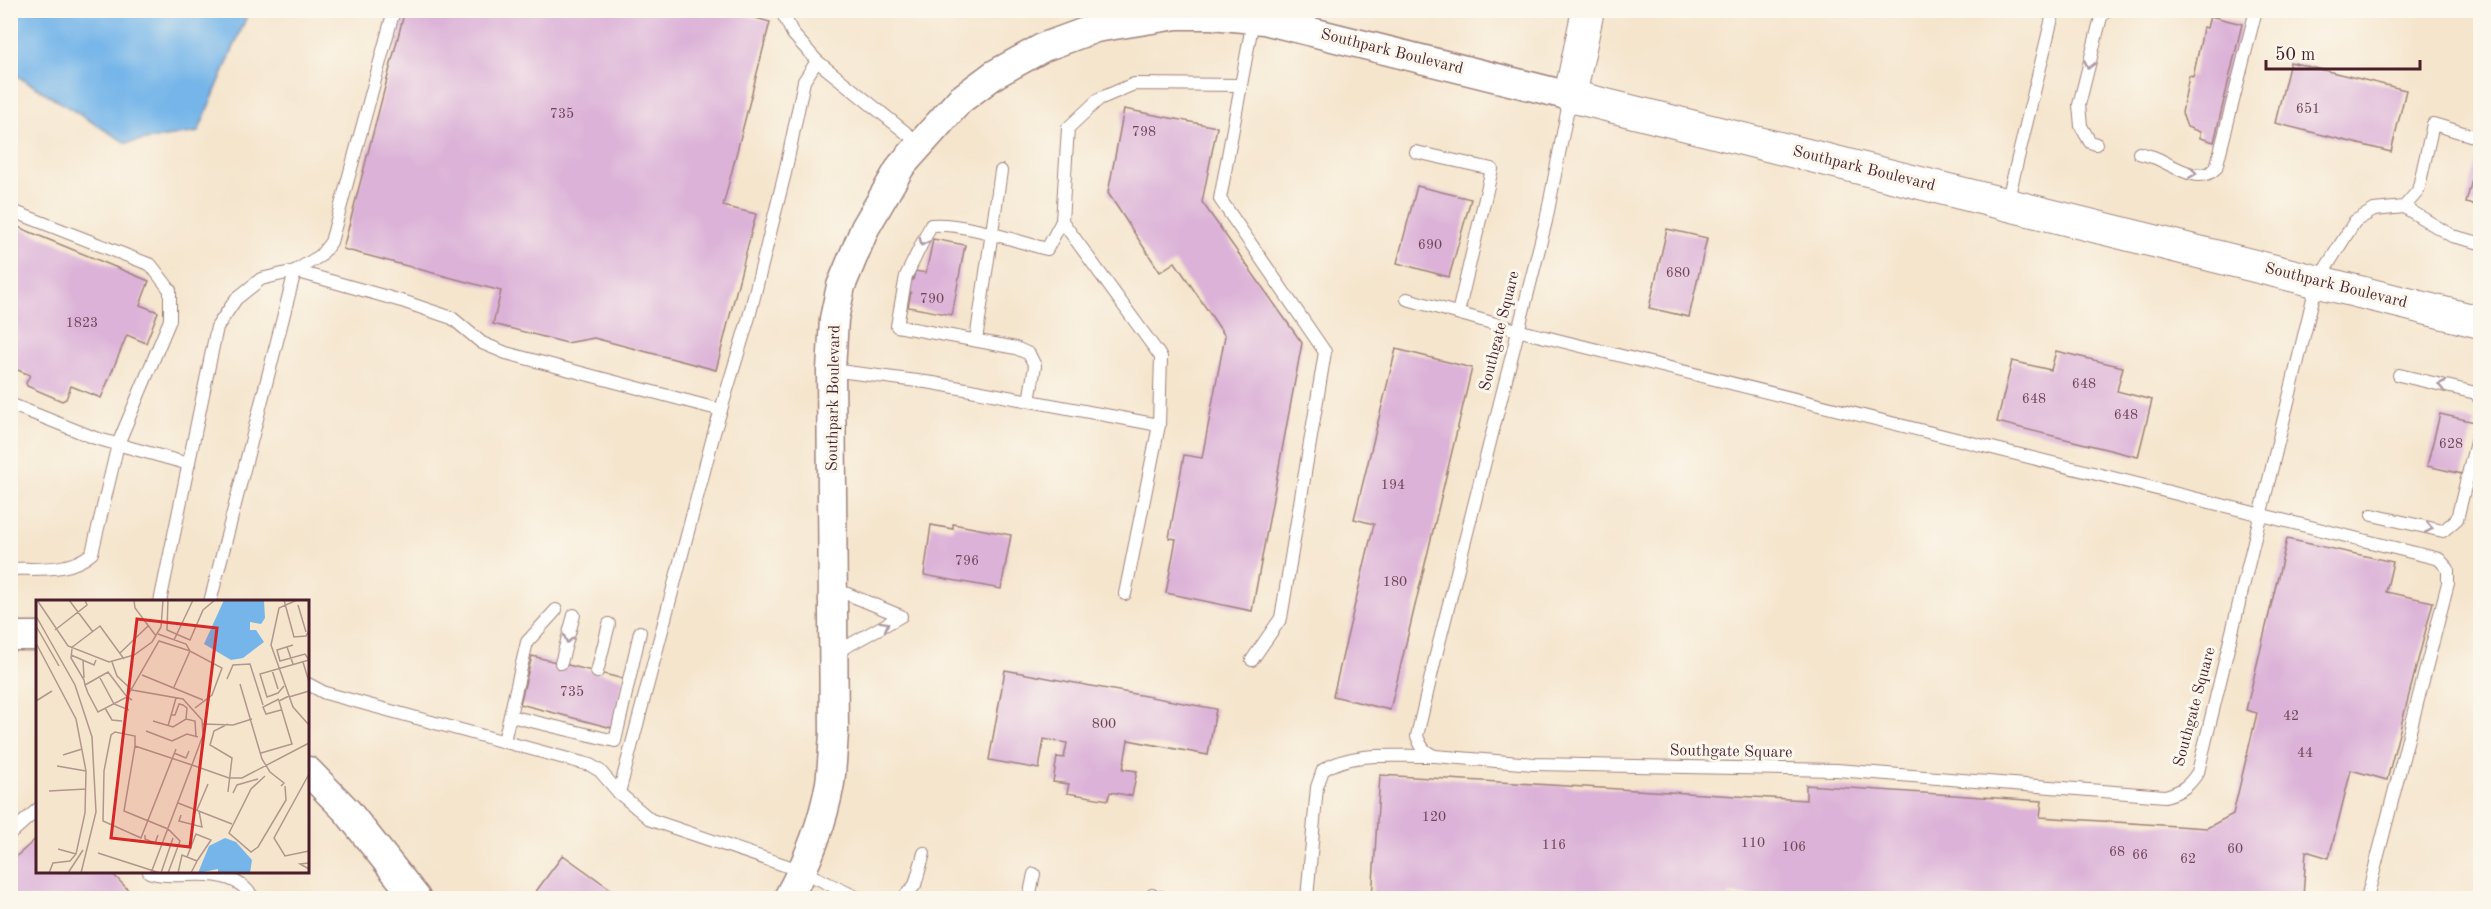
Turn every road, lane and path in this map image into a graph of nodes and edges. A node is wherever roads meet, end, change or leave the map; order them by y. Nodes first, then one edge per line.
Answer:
1 (394, 10) edge
2 (780, 10) edge
3 (1588, 10) edge
4 (2054, 10) edge
5 (2107, 10) edge
6 (2256, 10) edge
7 (1252, 20) junction
8 (817, 61) junction
9 (1241, 85) junction
10 (1570, 96) junction
11 (2481, 138) edge
12 (920, 144) junction
13 (2096, 144) dead end
14 (1416, 152) dead end
15 (2139, 153) dead end
16 (1001, 171) dead end
17 (2007, 204) junction
18 (2404, 207) junction
19 (10, 210) edge
20 (1062, 221) junction
21 (991, 234) junction
22 (2481, 243) edge
23 (295, 272) junction
24 (2318, 282) junction
25 (1407, 299) dead end
26 (1458, 313) junction
27 (2481, 322) edge
28 (1517, 330) junction
29 (976, 340) junction
30 (831, 370) junction
31 (2399, 375) dead end
32 (2481, 400) edge
33 (1029, 401) junction
34 (10, 404) edge
35 (721, 410) junction
36 (1159, 425) junction
37 (2481, 426) edge
38 (118, 444) junction
39 (189, 464) junction
40 (2261, 514) junction
41 (2372, 515) dead end
42 (10, 569) edge
43 (833, 588) junction
44 (1125, 594) dead end
45 (160, 600) edge
46 (211, 600) edge
47 (556, 610) dead end
48 (574, 615) dead end
49 (609, 624) dead end
50 (640, 632) dead end
51 (10, 636) edge
52 (36, 636) edge
53 (834, 654) junction
54 (1252, 660) dead end
55 (561, 663) dead end
56 (597, 672) dead end
57 (309, 685) edge
58 (510, 716) junction
59 (504, 741) junction
60 (1435, 756) junction
61 (309, 772) edge
62 (619, 793) junction
63 (36, 811) edge
64 (10, 834) edge
65 (924, 854) dead end
66 (802, 872) junction
67 (152, 873) edge
68 (1034, 874) dead end
69 (254, 898) edge
70 (416, 898) edge
71 (788, 898) edge
72 (858, 898) edge
73 (903, 898) edge
74 (1029, 898) edge
75 (1307, 898) edge
76 (2367, 898) edge

1 - 23 lane
2 - 8 lane
3 - 10 main road
4 - 17 lane
5 -> 13 lane
15 -> 6 lane
7 - 9 lane
7 - 10 street, Southpark Boulevard
7 - 12 street, Southpark Boulevard
8 - 12 lane
8 - 35 lane
9 - 20 lane
9 - 54 lane
10 - 17 main road, Southpark Boulevard
10 - 28 lane, Southgate Square
11 - 18 lane
12 - 30 street, Southpark Boulevard
14 - 26 lane
16 - 21 lane
17 - 24 main road, Southpark Boulevard
18 - 22 lane
18 - 24 lane, Southgate Square
19 - 38 lane
20 - 21 lane
20 - 36 lane
21 - 29 lane
21 -> 29 lane
23 - 35 lane
23 - 39 lane
23 - 46 lane
24 - 27 main road, Southpark Boulevard
24 - 40 lane, Southgate Square
25 - 26 lane
26 - 28 lane
28 - 40 lane
28 - 60 lane, Southgate Square
29 - 33 lane
30 - 33 lane
30 - 43 street, Southpark Boulevard
32 -> 31 lane
33 - 36 lane
34 - 38 lane
35 - 62 lane
36 - 44 lane
41 -> 37 lane
38 - 39 lane
38 - 42 lane
39 - 45 lane
40 - 60 lane, Southgate Square
40 - 76 lane
43 - 53 street, Southpark Boulevard
53 -> 43 lane
47 - 58 lane
48 -> 55 lane
49 - 56 lane
50 - 58 lane
51 - 52 street
53 - 66 street, Southpark Boulevard
57 - 59 lane
58 - 59 lane
59 - 62 lane
60 - 75 lane
61 - 70 street
62 - 66 lane
63 - 64 lane
65 - 73 lane
66 - 71 street, Southpark Boulevard
66 - 72 lane
67 - 69 lane
68 - 74 lane

